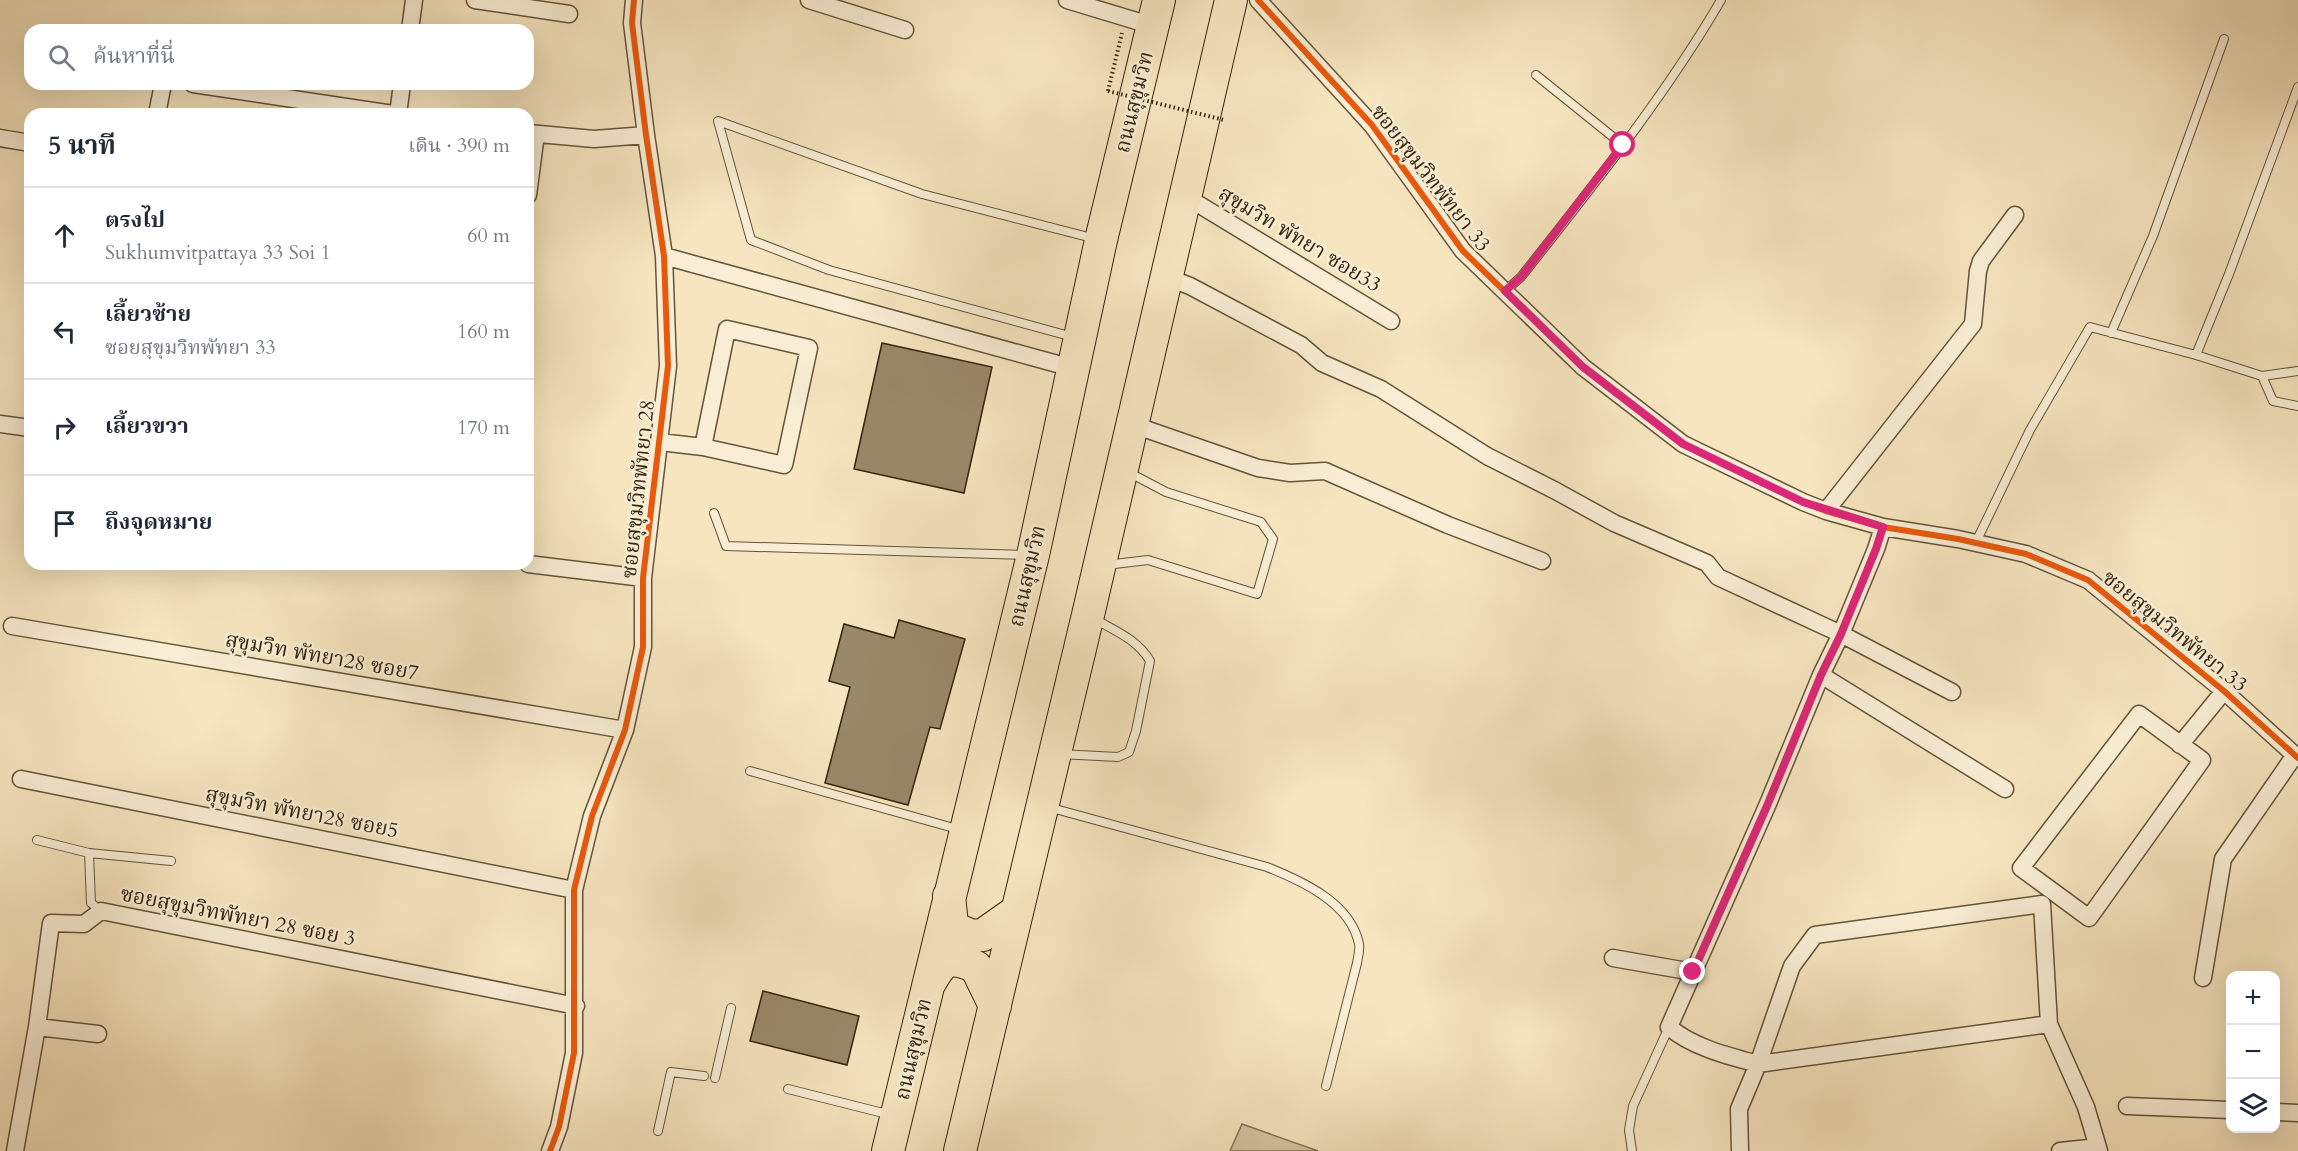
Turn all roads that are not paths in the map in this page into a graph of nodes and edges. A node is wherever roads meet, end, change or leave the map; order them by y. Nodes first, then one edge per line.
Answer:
1 (414, 0) edge
2 (475, 0) edge
3 (634, 0) edge
4 (809, 0) edge
5 (1067, 0) edge
6 (1231, 0) edge
7 (1258, 0) edge
8 (1721, 0) edge
9 (569, 14) dead end
10 (1146, 15) edge
11 (411, 24) edge
12 (905, 30) dead end
13 (2224, 39) dead end
14 (1536, 75) dead end
15 (2298, 87) edge
16 (162, 90) edge
17 (220, 90) edge
18 (401, 90) edge
19 (291, 106) edge
20 (159, 108) edge
21 (316, 108) edge
22 (399, 108) edge
23 (534, 134) edge
24 (646, 135) junction
25 (0, 138) edge
26 (24, 141) edge
27 (1623, 145) junction
28 (1185, 196) junction
29 (2015, 215) dead end
30 (1101, 240) junction
31 (664, 256) junction
32 (1166, 277) junction
33 (1505, 291) junction
34 (1391, 321) dead end
35 (2111, 333) junction
36 (1076, 354) junction
37 (2196, 355) junction
38 (2298, 371) edge
39 (2262, 376) junction
40 (2298, 406) edge
41 (0, 424) edge
42 (1131, 424) junction
43 (24, 427) edge
44 (660, 442) junction
45 (703, 447) junction
46 (1122, 469) junction
47 (1826, 511) junction
48 (714, 513) dead end
49 (1883, 527) junction
50 (1976, 542) junction
51 (1033, 555) junction
52 (1542, 561) dead end
53 (534, 565) edge
54 (1099, 566) junction
55 (643, 578) junction
56 (1088, 615) junction
57 (12, 626) dead end
58 (1841, 634) junction
59 (1821, 675) junction
60 (2224, 691) junction
61 (1952, 692) dead end
62 (625, 730) junction
63 (2180, 745) junction
64 (1055, 754) junction
65 (2296, 756) edge
66 (750, 771) dead end
67 (21, 779) dead end
68 (2005, 789) dead end
69 (1042, 805) junction
70 (967, 831) junction
71 (37, 840) dead end
72 (88, 853) junction
73 (171, 861) dead end
74 (574, 890) junction
75 (949, 895) junction
76 (101, 911) junction
77 (1017, 911) junction
78 (1612, 958) dead end
79 (1693, 972) junction
80 (2203, 978) dead end
81 (927, 987) junction
82 (576, 1006) junction
83 (995, 1006) junction
84 (731, 1008) dead end
85 (2049, 1024) junction
86 (37, 1027) junction
87 (1668, 1027) junction
88 (98, 1034) dead end
89 (1758, 1064) junction
90 (704, 1076) dead end
91 (715, 1077) dead end
92 (1326, 1086) dead end
93 (788, 1089) dead end
94 (2127, 1106) dead end
95 (2226, 1110) edge
96 (2280, 1112) edge
97 (2298, 1113) edge
98 (897, 1116) junction
99 (658, 1131) dead end
100 (2098, 1149) edge
101 (15, 1151) edge
102 (550, 1151) edge
103 (888, 1151) edge
104 (960, 1151) edge
105 (1632, 1151) edge
106 (1740, 1151) edge
107 (2060, 1151) edge

1 - 11 street
2 - 9 street
3 - 24 street, ซอยสุขุมวิทพัทยา 28
4 - 12 street
5 - 10 street
6 - 28 highway
7 - 33 street, ซอยสุขุมวิทพัทยา 33
8 - 27 lane
10 - 30 highway, ถนนสุขุมวิท
13 - 35 lane
14 - 27 lane
15 - 37 lane
16 - 20 street
17 - 19 street
18 - 22 street
19 - 21 street
23 - 24 street
24 - 31 street, ซอยสุขุมวิทพัทยา 28
25 - 26 street
27 - 33 lane
28 - 32 highway
28 - 34 street, สุขุมวิท พัทยา ซอย33
29 - 47 street
30 - 36 highway, ถนนสุขุมวิท
30 - 36 lane
31 - 36 street
31 - 44 street, ซอยสุขุมวิทพัทยา 28
32 - 42 highway
32 - 58 street
33 - 47 street, ซอยสุขุมวิทพัทยา 33
35 - 37 lane
35 - 50 lane
36 - 51 highway, ถนนสุขุมวิท
37 - 39 lane
38 - 39 lane
39 - 40 lane
41 - 43 street
42 - 46 highway
42 - 52 street
44 - 45 street
44 - 55 street, ซอยสุขุมวิทพัทยา 28
45 - 45 street
46 - 54 highway
46 - 54 lane
47 - 49 street, ซอยสุขุมวิทพัทยา 33
48 - 51 lane
49 - 50 street, ซอยสุขุมวิทพัทยา 33
49 - 58 street
50 - 60 street, ซอยสุขุมวิทพัทยา 33
51 - 70 highway, ถนนสุขุมวิท
53 - 55 street
54 - 56 highway
55 - 62 street, ซอยสุขุมวิทพัทยา 28
56 - 64 highway
56 - 64 lane
57 - 62 street, สุขุมวิท พัทยา28 ซอย7
58 - 59 street
58 - 61 street
59 - 68 street
59 - 79 street
60 - 63 street
60 - 65 street, ซอยสุขุมวิทพัทยา 33
62 - 74 street, ซอยสุขุมวิทพัทยา 28
63 - 63 street
64 - 69 highway
65 - 80 street
66 - 70 lane
67 - 74 street, สุขุมวิท พัทยา28 ซอย5
69 - 77 highway
69 - 92 lane
70 - 75 highway, ถนนสุขุมวิท
71 - 72 lane
72 - 73 lane
72 - 76 lane
74 - 82 street, ซอยสุขุมวิทพัทยา 28
75 - 77 highway
75 - 81 highway, ถนนสุขุมวิท
76 - 82 street, ซอยสุขุมวิทพัทยา 28 ซอย 3
76 - 86 street, ซอยสุขุมวิทพัทยา 28 ซอย 3
77 - 83 highway
78 - 79 street
79 - 87 street
81 - 83 highway
81 - 98 highway, ถนนสุขุมวิท
82 - 102 street, ซอยสุขุมวิทพัทยา 28
83 - 104 highway
84 - 91 lane
85 - 89 street
85 - 89 street
85 - 100 street
86 - 88 street
86 - 101 street, ซอยสุขุมวิทพัทยา 28 ซอย 3
87 - 89 street
87 - 105 lane
89 - 106 street
90 - 99 lane
93 - 98 lane
94 - 95 street
96 - 97 street
98 - 103 highway, ถนนสุขุมวิท
100 - 107 street

